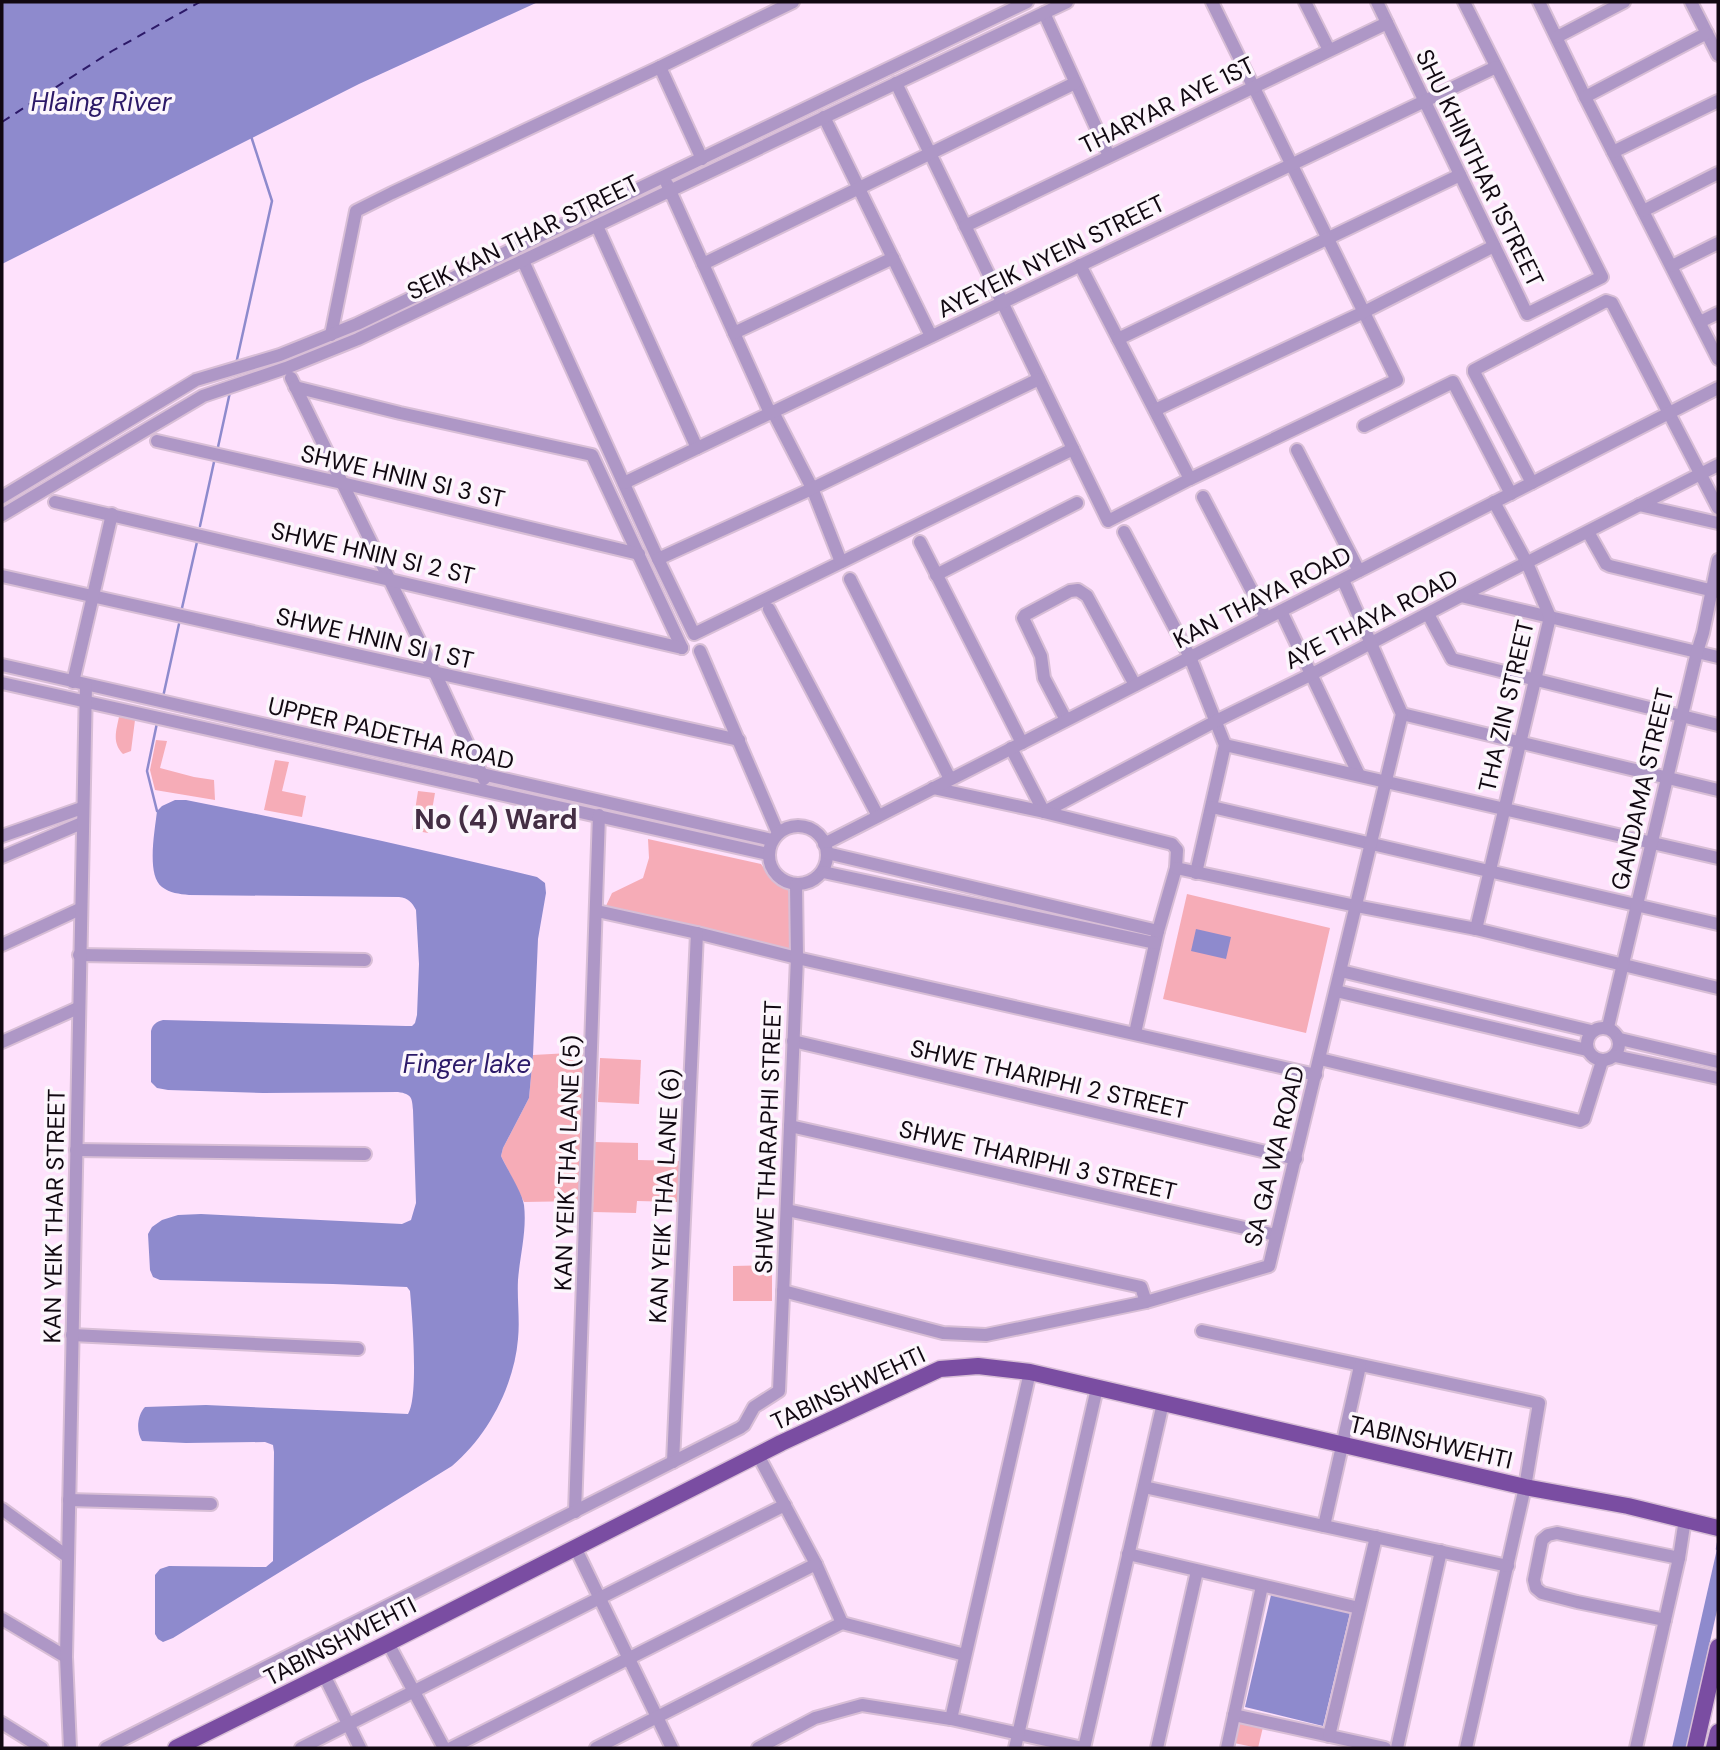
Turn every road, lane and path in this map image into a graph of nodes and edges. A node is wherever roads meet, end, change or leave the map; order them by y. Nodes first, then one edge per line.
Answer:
1 (793, 2) edge
2 (1027, 2) edge
3 (1067, 2) edge
4 (1212, 2) edge
5 (1305, 2) edge
6 (1377, 2) edge
7 (1464, 2) edge
8 (1539, 2) edge
9 (1624, 2) edge
10 (1691, 2) edge
11 (1044, 13) junction
12 (1387, 23) junction
13 (1707, 33) junction
14 (1557, 37) junction
15 (1329, 50) junction
16 (1718, 55) edge
17 (1496, 66) junction
18 (660, 67) junction
19 (896, 83) junction
20 (1075, 83) junction
21 (1254, 87) junction
22 (1585, 97) junction
23 (1424, 101) junction
24 (1718, 101) edge
25 (824, 117) junction
26 (929, 152) junction
27 (1613, 152) junction
28 (1109, 156) junction
29 (702, 159) junction
30 (1292, 164) junction
31 (1718, 173) edge
32 (1460, 175) junction
33 (664, 177) junction
34 (858, 187) junction
35 (670, 189) junction
36 (1643, 211) junction
37 (597, 226) junction
38 (965, 226) junction
39 (1328, 238) junction
40 (1718, 243) edge
41 (1494, 246) junction
42 (893, 257) junction
43 (523, 261) junction
44 (703, 264) junction
45 (1080, 265) junction
46 (1672, 266) junction
47 (1002, 303) junction
48 (1364, 312) junction
49 (1718, 313) edge
50 (1700, 322) junction
51 (734, 333) junction
52 (331, 335) junction
53 (931, 336) junction
54 (1118, 339) junction
55 (1718, 359) edge
56 (1039, 379) junction
57 (1718, 388) edge
58 (1155, 410) junction
59 (772, 413) junction
60 (1670, 413) junction
61 (1364, 426) dead end
62 (157, 441) dead end
63 (697, 448) junction
64 (1073, 449) junction
65 (1297, 450) dead end
66 (1718, 465) edge
67 (1702, 473) junction
68 (1190, 479) junction
69 (342, 482) junction
70 (624, 483) junction
71 (1532, 483) junction
72 (812, 488) junction
73 (1511, 494) junction
74 (2, 496) edge
75 (1203, 497) dead end
76 (54, 502) dead end
77 (1494, 502) junction
78 (1077, 503) dead end
79 (1639, 505) junction
80 (1718, 508) edge
81 (113, 514) junction
82 (2, 515) edge
83 (1718, 523) edge
84 (1124, 532) dead end
85 (1588, 532) junction
86 (920, 542) dead end
87 (639, 554) junction
88 (658, 559) junction
89 (1718, 561) edge
90 (841, 562) junction
91 (1527, 563) junction
92 (1359, 571) junction
93 (936, 575) junction
94 (2, 576) edge
95 (388, 578) junction
96 (849, 579) dead end
97 (1342, 579) junction
98 (1715, 591) edge
99 (1461, 596) junction
100 (94, 597) junction
101 (769, 609) dead end
102 (1281, 611) junction
103 (1428, 614) junction
104 (1550, 617) junction
105 (1266, 618) junction
106 (1370, 643) junction
107 (700, 651) dead end
108 (1697, 652) junction
109 (1190, 657) junction
110 (1718, 657) edge
111 (2, 665) edge
112 (435, 673) junction
113 (1312, 674) junction
114 (1535, 680) junction
115 (2, 683) edge
116 (79, 683) junction
117 (1135, 685) junction
118 (85, 702) junction
119 (1402, 715) junction
120 (1681, 716) junction
121 (1066, 720) junction
122 (1216, 721) junction
123 (1718, 725) edge
124 (739, 740) junction
125 (1520, 743) junction
126 (1225, 744) junction
127 (1016, 746) junction
128 (482, 775) junction
129 (1359, 775) junction
130 (1667, 777) junction
131 (950, 779) junction
132 (1386, 782) junction
133 (933, 788) junction
134 (1718, 790) edge
135 (490, 792) junction
136 (1212, 807) junction
137 (82, 808) junction
138 (1505, 809) junction
139 (1044, 812) junction
140 (600, 815) junction
141 (878, 816) junction
142 (82, 823) junction
143 (2, 836) edge
144 (775, 836) junction
145 (1651, 842) junction
146 (1371, 844) junction
147 (826, 849) junction
148 (768, 854) junction
149 (2, 857) edge
150 (1718, 858) edge
151 (1176, 868) junction
152 (1490, 871) junction
153 (823, 872) junction
154 (1196, 873) junction
155 (796, 885) junction
156 (1636, 905) junction
157 (1356, 906) junction
158 (80, 909) junction
159 (597, 911) junction
160 (1718, 924) edge
161 (1476, 929) junction
162 (697, 933) junction
163 (1156, 937) junction
164 (2, 945) edge
165 (79, 955) junction
166 (797, 958) junction
167 (365, 960) dead end
168 (1623, 964) junction
169 (1341, 971) junction
170 (1718, 988) edge
171 (1336, 991) junction
172 (78, 1008) junction
173 (1608, 1027) junction
174 (1591, 1031) junction
175 (1135, 1033) junction
176 (1619, 1039) junction
177 (793, 1041) junction
178 (2, 1042) edge
179 (1587, 1050) junction
180 (1615, 1056) junction
181 (1320, 1059) junction
182 (1602, 1061) junction
183 (1718, 1062) edge
184 (1316, 1075) junction
185 (1718, 1078) edge
186 (790, 1126) junction
187 (76, 1150) junction
188 (365, 1154) dead end
189 (1296, 1159) junction
190 (787, 1210) junction
191 (1276, 1235) junction
192 (783, 1291) junction
193 (1146, 1302) junction
194 (1202, 1331) dead end
195 (72, 1335) junction
196 (358, 1349) dead end
197 (1360, 1366) junction
198 (1030, 1372) junction
199 (1097, 1388) junction
200 (1163, 1403) junction
201 (1342, 1445) junction
202 (758, 1455) junction
203 (673, 1462) junction
204 (1144, 1487) junction
205 (1525, 1487) junction
206 (69, 1500) junction
207 (211, 1504) dead end
208 (785, 1505) junction
209 (2, 1509) edge
210 (575, 1512) junction
211 (1685, 1519) junction
212 (1324, 1526) junction
213 (1718, 1528) edge
214 (1376, 1537) junction
215 (575, 1547) junction
216 (1441, 1551) junction
217 (1128, 1554) junction
218 (68, 1557) junction
219 (1679, 1558) junction
220 (816, 1564) junction
221 (1508, 1566) junction
222 (1197, 1571) junction
223 (1262, 1586) junction
224 (598, 1599) junction
225 (1359, 1608) junction
226 (2, 1619) edge
227 (1665, 1620) junction
228 (842, 1623) junction
229 (388, 1643) junction
230 (1718, 1647) edge
231 (965, 1655) junction
232 (66, 1657) junction
233 (628, 1659) junction
234 (324, 1675) junction
235 (414, 1692) junction
236 (1234, 1715) junction
237 (656, 1717) junction
238 (951, 1719) junction
239 (2, 1723) edge
240 (348, 1725) junction
241 (1718, 1732) edge
242 (1018, 1735) junction
243 (1329, 1736) junction
244 (35, 1747) edge
245 (70, 1748) edge
246 (106, 1748) edge
247 (176, 1748) edge
248 (301, 1748) edge
249 (360, 1748) edge
250 (444, 1748) edge
251 (450, 1748) edge
252 (596, 1748) edge
253 (672, 1748) edge
254 (758, 1748) edge
255 (1015, 1748) edge
256 (1083, 1748) edge
257 (1157, 1748) edge
258 (1227, 1748) edge
259 (1385, 1748) edge
260 (1397, 1748) edge
261 (1466, 1748) edge
262 (1636, 1748) edge
263 (1695, 1748) edge
264 (1714, 1748) edge

1 - 18 street
2 - 29 street, SEIK KAN THAR STREET
3 - 11 street, SEIK KAN THAR STREET
4 - 21 street
5 - 15 street
6 - 12 street, SHU KHINTHAR 1STREET
7 - 17 street
8 - 14 street
9 - 14 street
10 - 13 street
11 - 19 street, SEIK KAN THAR STREET
11 - 20 street
12 - 15 street, THARYAR AYE 1ST
12 - 23 street, SHU KHINTHAR 1STREET
13 - 16 street
13 - 22 street
14 - 22 street
15 - 21 street, THARYAR AYE 1ST
17 - 23 street, AYEYEIK NYEIN STREET
17 - 41 street, SHU KHINTHAR 1STREET
18 - 29 street
18 - 52 street
19 - 25 street, SEIK KAN THAR STREET
19 - 26 street
20 - 26 street
20 - 28 street
21 - 28 street, THARYAR AYE 1ST
21 - 30 street
22 - 27 street
23 - 30 street, AYEYEIK NYEIN STREET
23 - 32 street, SHU KHINTHAR 1STREET
24 - 27 street
25 - 34 street
25 - 35 street, SEIK KAN THAR STREET
26 - 34 street
26 - 38 street
27 - 36 street
28 - 38 street, THARYAR AYE 1ST
29 - 33 street, SEIK KAN THAR STREET
30 - 39 street
30 - 45 street, AYEYEIK NYEIN STREET
31 - 36 street
32 - 39 street
32 - 41 street, SHU KHINTHAR 1STREET
33 - 35 street
33 - 52 street, SEIK KAN THAR STREET
34 - 42 street
34 - 44 street
35 - 37 street, SEIK KAN THAR STREET
35 - 44 street
36 - 46 street
37 - 43 street, SEIK KAN THAR STREET
37 - 63 street
38 - 47 street
39 - 48 street
39 - 54 street
40 - 46 street
41 - 48 street
42 - 51 street
42 - 53 street
43 - 70 street
43 - 82 street, SEIK KAN THAR STREET
44 - 51 street
45 - 47 street, AYEYEIK NYEIN STREET
45 - 54 street
46 - 50 street
47 - 53 street, AYEYEIK NYEIN STREET
47 - 56 street
48 - 58 street
48 - 68 street
49 - 50 street
50 - 55 street
51 - 59 street
52 - 74 street, SEIK KAN THAR STREET
53 - 59 street, AYEYEIK NYEIN STREET
54 - 58 street
56 - 64 street
56 - 72 street
57 - 60 street, KAN THAYA ROAD
58 - 68 street
59 - 63 street, AYEYEIK NYEIN STREET
59 - 72 street
60 - 67 street
60 - 71 street, KAN THAYA ROAD
60 - 71 street
61 - 73 street
62 - 69 street, SHWE HNIN SI 3 ST
63 - 70 street, AYEYEIK NYEIN STREET
64 - 68 street
64 - 90 street
65 - 92 street
66 - 67 street, AYE THAYA ROAD
67 - 79 street, AYE THAYA ROAD
67 - 80 street
69 - 87 street, SHWE HNIN SI 3 ST
69 - 87 street
69 - 95 street
70 - 88 street
71 - 73 street, KAN THAYA ROAD
72 - 88 street
72 - 90 street
73 - 77 street, KAN THAYA ROAD
75 - 105 street
76 - 81 street, SHWE HNIN SI 2 ST
77 - 91 street, THA ZIN STREET
77 - 92 street, KAN THAYA ROAD
78 - 93 street
79 - 83 street
79 - 85 street, AYE THAYA ROAD
81 - 95 street, SHWE HNIN SI 2 ST
81 - 100 street, KAN YEIK THAR STREET
84 - 109 street
85 - 91 street, AYE THAYA ROAD
85 - 98 street
86 - 93 street
87 - 95 street, SHWE HNIN SI 2 ST
88 - 90 street
89 - 98 street, GANDAMA STREET
91 - 99 street, AYE THAYA ROAD
91 - 104 street, THA ZIN STREET
92 - 97 street, KAN THAYA ROAD
93 - 127 street
94 - 100 street, SHWE HNIN SI 1 ST
95 - 112 street
96 - 131 street
97 - 102 street, KAN THAYA ROAD
97 - 106 street
98 - 108 street, GANDAMA STREET
99 - 103 street, AYE THAYA ROAD
99 - 104 street
100 - 112 street, SHWE HNIN SI 1 ST
100 - 116 street, KAN YEIK THAR STREET
101 - 141 street
102 - 105 street, KAN THAYA ROAD
102 - 113 street
103 - 106 street, AYE THAYA ROAD
103 - 114 street
104 - 108 street
104 - 114 street, THA ZIN STREET
105 - 109 street, KAN THAYA ROAD
106 - 113 street, AYE THAYA ROAD
106 - 119 street
107 - 124 street
108 - 110 street
108 - 120 street, GANDAMA STREET
109 - 117 street, KAN THAYA ROAD
109 - 122 street
111 - 116 street, UPPER PADETHA ROAD
112 - 124 street, SHWE HNIN SI 1 ST
112 - 128 street
113 - 122 street, AYE THAYA ROAD
113 - 129 street
114 - 120 street
114 - 125 street, THA ZIN STREET
115 - 118 street, UPPER PADETHA ROAD
116 - 118 street, KAN YEIK THAR STREET
116 - 128 street, UPPER PADETHA ROAD
117 - 121 street, KAN THAYA ROAD
117 - 121 street
118 - 135 street, UPPER PADETHA ROAD
118 - 137 street, KAN YEIK THAR STREET
119 - 125 street
119 - 132 street, SA GA WA ROAD
120 - 123 street
120 - 130 street, GANDAMA STREET
121 - 127 street, KAN THAYA ROAD
122 - 126 street
122 - 139 street, AYE THAYA ROAD
124 - 144 street
125 - 130 street
125 - 138 street, THA ZIN STREET
126 - 129 street
126 - 136 street
127 - 131 street, KAN THAYA ROAD
127 - 139 street
128 - 135 street
128 - 144 street, UPPER PADETHA ROAD
129 - 132 street
130 - 134 street
130 - 145 street, GANDAMA STREET
131 - 133 street, KAN THAYA ROAD
132 - 138 street
132 - 146 street, SA GA WA ROAD
133 - 139 street
133 - 141 street, KAN THAYA ROAD
135 - 140 street, UPPER PADETHA ROAD
136 - 146 street
136 - 154 street
137 - 142 street, KAN YEIK THAR STREET
137 - 143 street
138 - 145 street
138 - 152 street, THA ZIN STREET
139 - 151 street
140 - 148 street, UPPER PADETHA ROAD
140 - 159 street, KAN YEIK THA LANE (5)
141 - 147 street, KAN THAYA ROAD
142 - 149 street
142 - 158 street, KAN YEIK THAR STREET
144 - 147 street
144 - 148 street
145 - 150 street
145 - 156 street, GANDAMA STREET
146 - 152 street
146 - 157 street, SA GA WA ROAD
147 - 153 street
147 - 163 street
148 - 155 street
151 - 154 street
151 - 163 street
152 - 156 street
152 - 161 street, THA ZIN STREET
153 - 155 street
153 - 163 street
154 - 157 street
155 - 166 street, SHWE THARAPHI STREET
156 - 160 street
156 - 168 street, GANDAMA STREET
157 - 161 street
157 - 169 street, SA GA WA ROAD
158 - 164 street
158 - 165 street, KAN YEIK THAR STREET
159 - 162 street
159 - 210 street, KAN YEIK THA LANE (5)
161 - 168 street
162 - 166 street
162 - 203 street, KAN YEIK THA LANE (6)
163 - 175 street
165 - 167 street
165 - 172 street, KAN YEIK THAR STREET
166 - 175 street
166 - 177 street, SHWE THARAPHI STREET
168 - 170 street
168 - 173 street, GANDAMA STREET
169 - 171 street, SA GA WA ROAD
169 - 174 street
171 - 179 street
171 - 181 street, SA GA WA ROAD
172 - 178 street
172 - 187 street, KAN YEIK THAR STREET
173 - 174 street
173 - 176 street
174 - 179 street
175 - 184 street
176 - 180 street
176 - 183 street
177 - 186 street, SHWE THARAPHI STREET
177 - 189 street, SHWE THARIPHI 2 STREET
179 - 182 street
180 - 182 street
180 - 185 street
181 - 182 street
181 - 184 street, SA GA WA ROAD
184 - 189 street, SA GA WA ROAD
186 - 190 street, SHWE THARAPHI STREET
186 - 191 street, SHWE THARIPHI 3 STREET
187 - 188 street
187 - 195 street, KAN YEIK THAR STREET
189 - 191 street, SA GA WA ROAD
190 - 192 street, SHWE THARAPHI STREET
190 - 193 street
191 - 193 street, SA GA WA ROAD
192 - 193 street, SA GA WA ROAD
192 - 203 street, SHWE THARAPHI STREET
194 - 197 street
195 - 196 street
195 - 206 street, KAN YEIK THAR STREET
197 - 201 street
197 - 205 street
198 - 199 main road, TABINSHWEHTI
198 - 202 main road, TABINSHWEHTI
198 - 231 street
199 - 200 main road, TABINSHWEHTI
199 - 242 street
200 - 201 main road, TABINSHWEHTI
200 - 204 street
201 - 205 main road, TABINSHWEHTI
201 - 212 street
202 - 208 street
202 - 215 main road, TABINSHWEHTI
203 - 210 street
204 - 212 street
204 - 217 street
205 - 211 main road, TABINSHWEHTI
205 - 221 street
206 - 207 street
206 - 218 street, KAN YEIK THAR STREET
208 - 220 street
208 - 224 street
209 - 218 street
210 - 246 street
211 - 213 main road, TABINSHWEHTI
211 - 219 street
212 - 214 street
214 - 216 street
214 - 225 street
215 - 224 street
215 - 229 main road, TABINSHWEHTI
216 - 221 street
216 - 260 street
217 - 222 street
217 - 256 street
218 - 232 street, KAN YEIK THAR STREET
219 - 227 street
219 - 227 street
220 - 228 street
220 - 233 street
221 - 261 street
222 - 223 street
222 - 257 street
223 - 225 street
223 - 236 street
224 - 233 street
224 - 235 street
225 - 243 street
226 - 232 street
227 - 262 street
228 - 231 street
228 - 237 street
229 - 234 main road, TABINSHWEHTI
229 - 235 street
230 - 263 main road
231 - 238 street
232 - 245 street, KAN YEIK THAR STREET
233 - 237 street
233 - 251 street
234 - 240 street
234 - 247 main road, TABINSHWEHTI
235 - 240 street
235 - 250 street
236 - 243 street
236 - 258 street
237 - 252 street
237 - 253 street
238 - 242 street
238 - 254 street
239 - 244 street
240 - 248 street
240 - 249 street
241 - 264 main road
242 - 255 street
242 - 256 street
243 - 259 street

